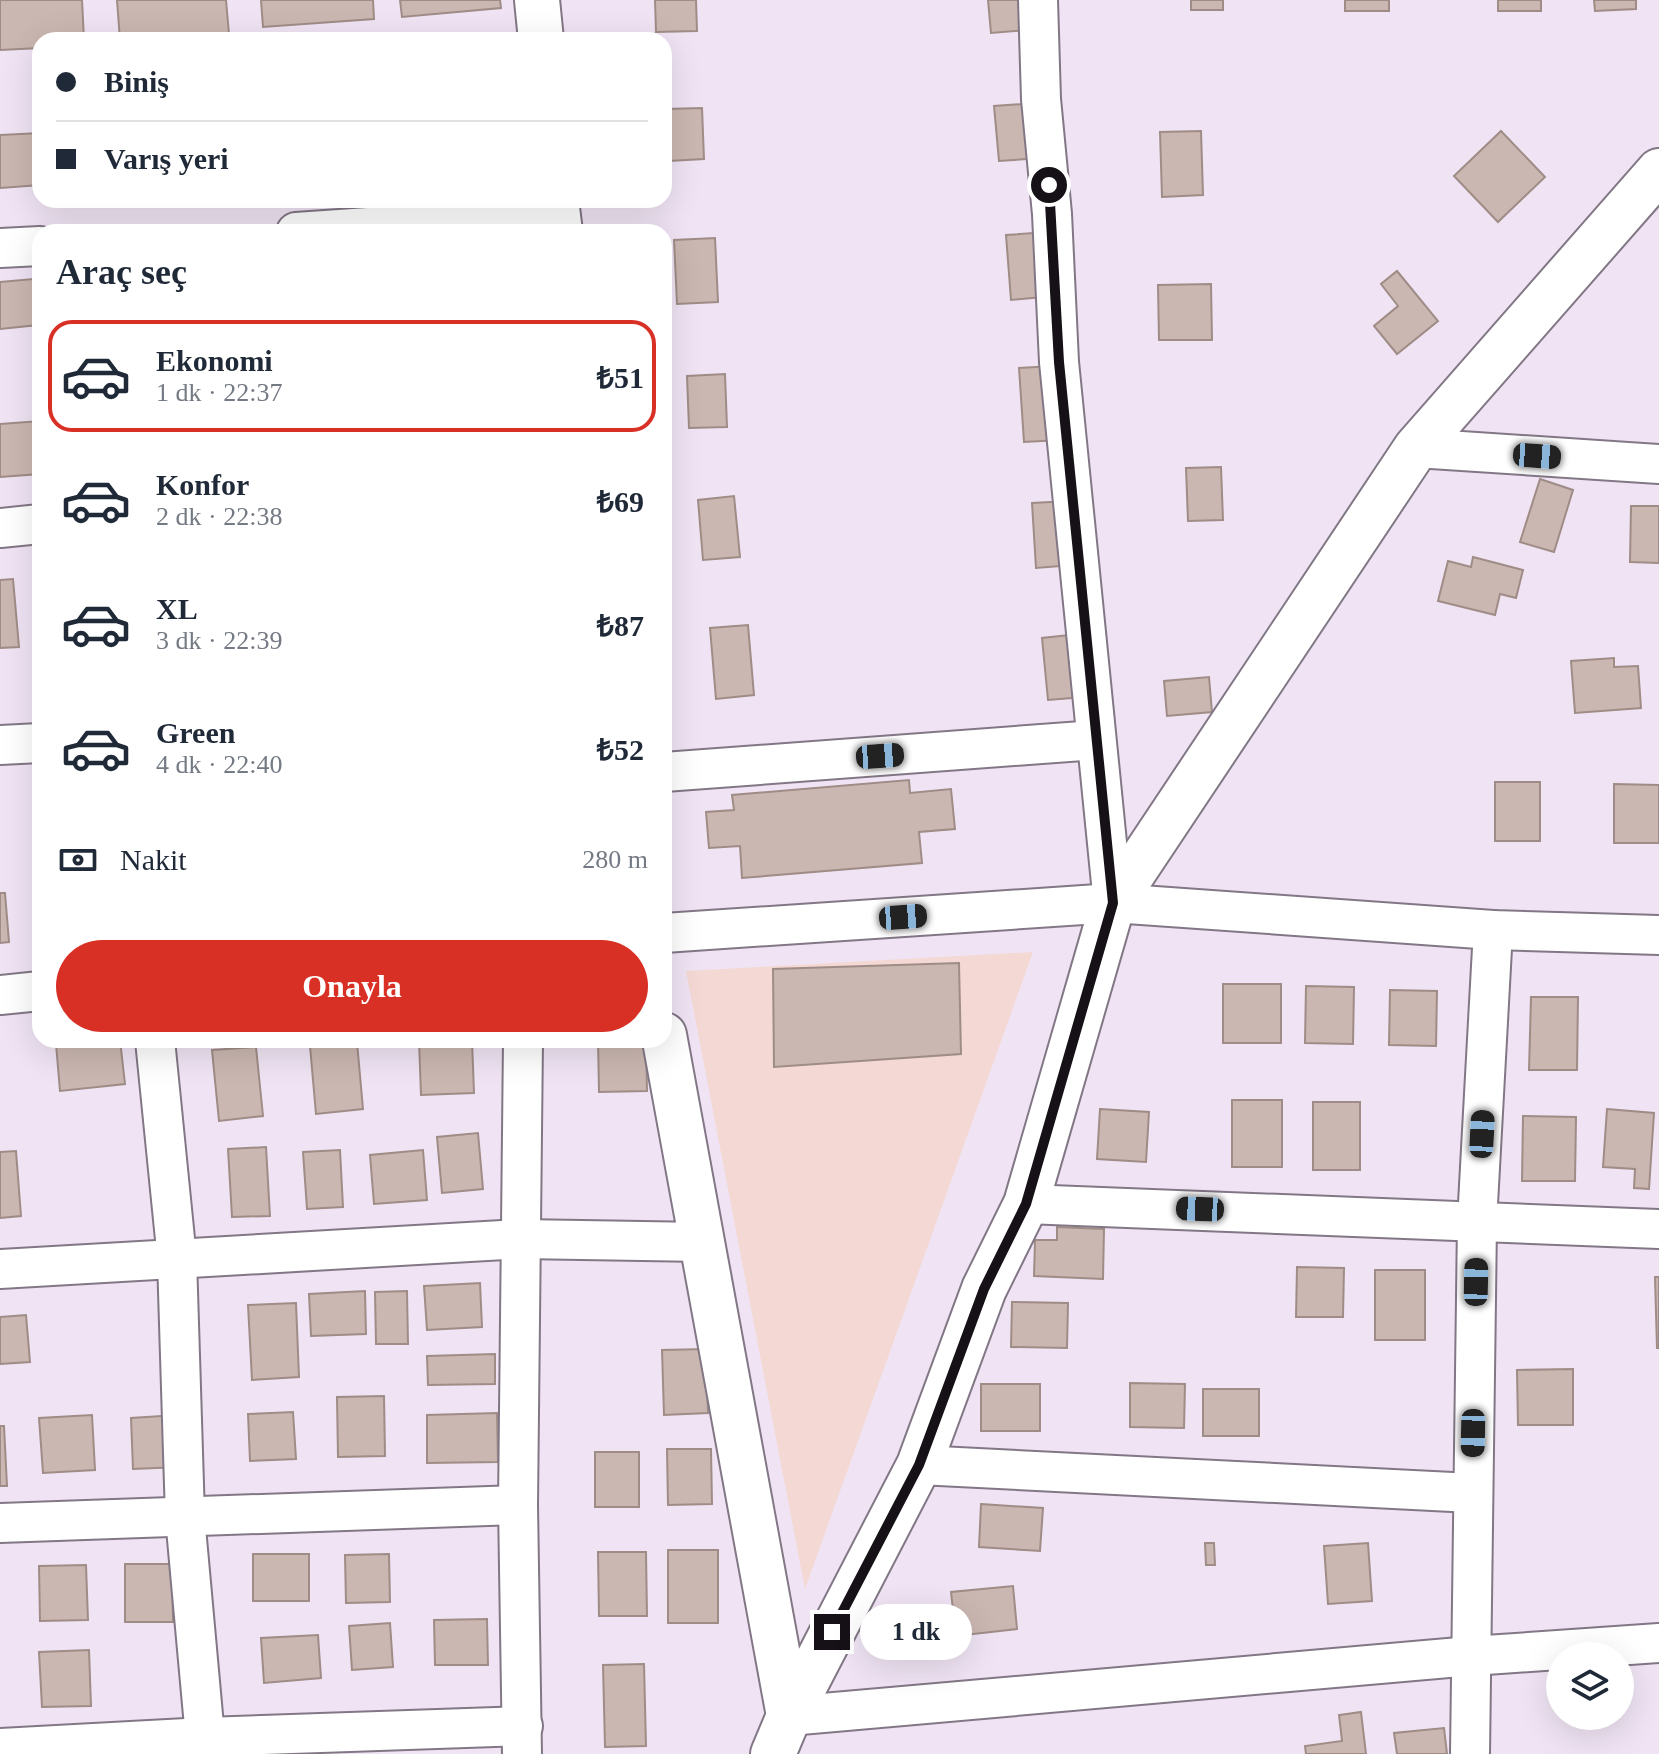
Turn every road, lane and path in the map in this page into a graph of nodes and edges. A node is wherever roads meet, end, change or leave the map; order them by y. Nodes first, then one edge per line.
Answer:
1 (537, 0) edge
2 (1038, 0) edge
3 (540, 32) edge
4 (1659, 171) edge
5 (558, 215) edge
6 (419, 224) edge
7 (32, 246) edge
8 (0, 248) edge
9 (1416, 448) junction
10 (1659, 464) edge
11 (32, 525) edge
12 (0, 528) edge
13 (1096, 740) junction
14 (32, 743) edge
15 (0, 745) edge
16 (672, 771) edge
17 (1113, 903) junction
18 (1493, 930) junction
19 (672, 932) edge
20 (1659, 935) edge
21 (32, 992) edge
22 (0, 995) edge
23 (156, 1048) edge
24 (523, 1048) edge
25 (666, 1048) edge
26 (1026, 1204) junction
27 (1477, 1222) junction
28 (1659, 1229) edge
29 (521, 1239) junction
30 (703, 1242) junction
31 (177, 1259) junction
32 (0, 1269) edge
33 (919, 1465) junction
34 (1472, 1493) junction
35 (518, 1505) junction
36 (185, 1517) junction
37 (0, 1523) edge
38 (1659, 1643) edge
39 (1471, 1656) junction
40 (781, 1735) edge
41 (205, 1737) junction
42 (523, 1740) edge
43 (0, 1748) edge
44 (1470, 1754) edge

1 - 3 street
2 - 13 street
4 - 9 street
5 - 6 street
7 - 8 street
9 - 10 street
9 - 17 street
11 - 12 street
13 - 16 street
13 - 17 street
14 - 15 street
17 - 18 street
17 - 19 street
17 - 26 street
18 - 20 street
18 - 27 street
21 - 22 street
23 - 31 street
24 - 29 street
25 - 30 street
26 - 27 street
26 - 33 street
27 - 28 street
27 - 34 street
29 - 30 street
29 - 31 street
29 - 35 street
30 - 40 street
31 - 32 street
31 - 36 street
33 - 34 street
33 - 40 street
34 - 39 street
35 - 36 street
35 - 42 street
36 - 37 street
36 - 41 street
38 - 39 street
39 - 40 street
39 - 44 street
41 - 42 street
41 - 43 street

